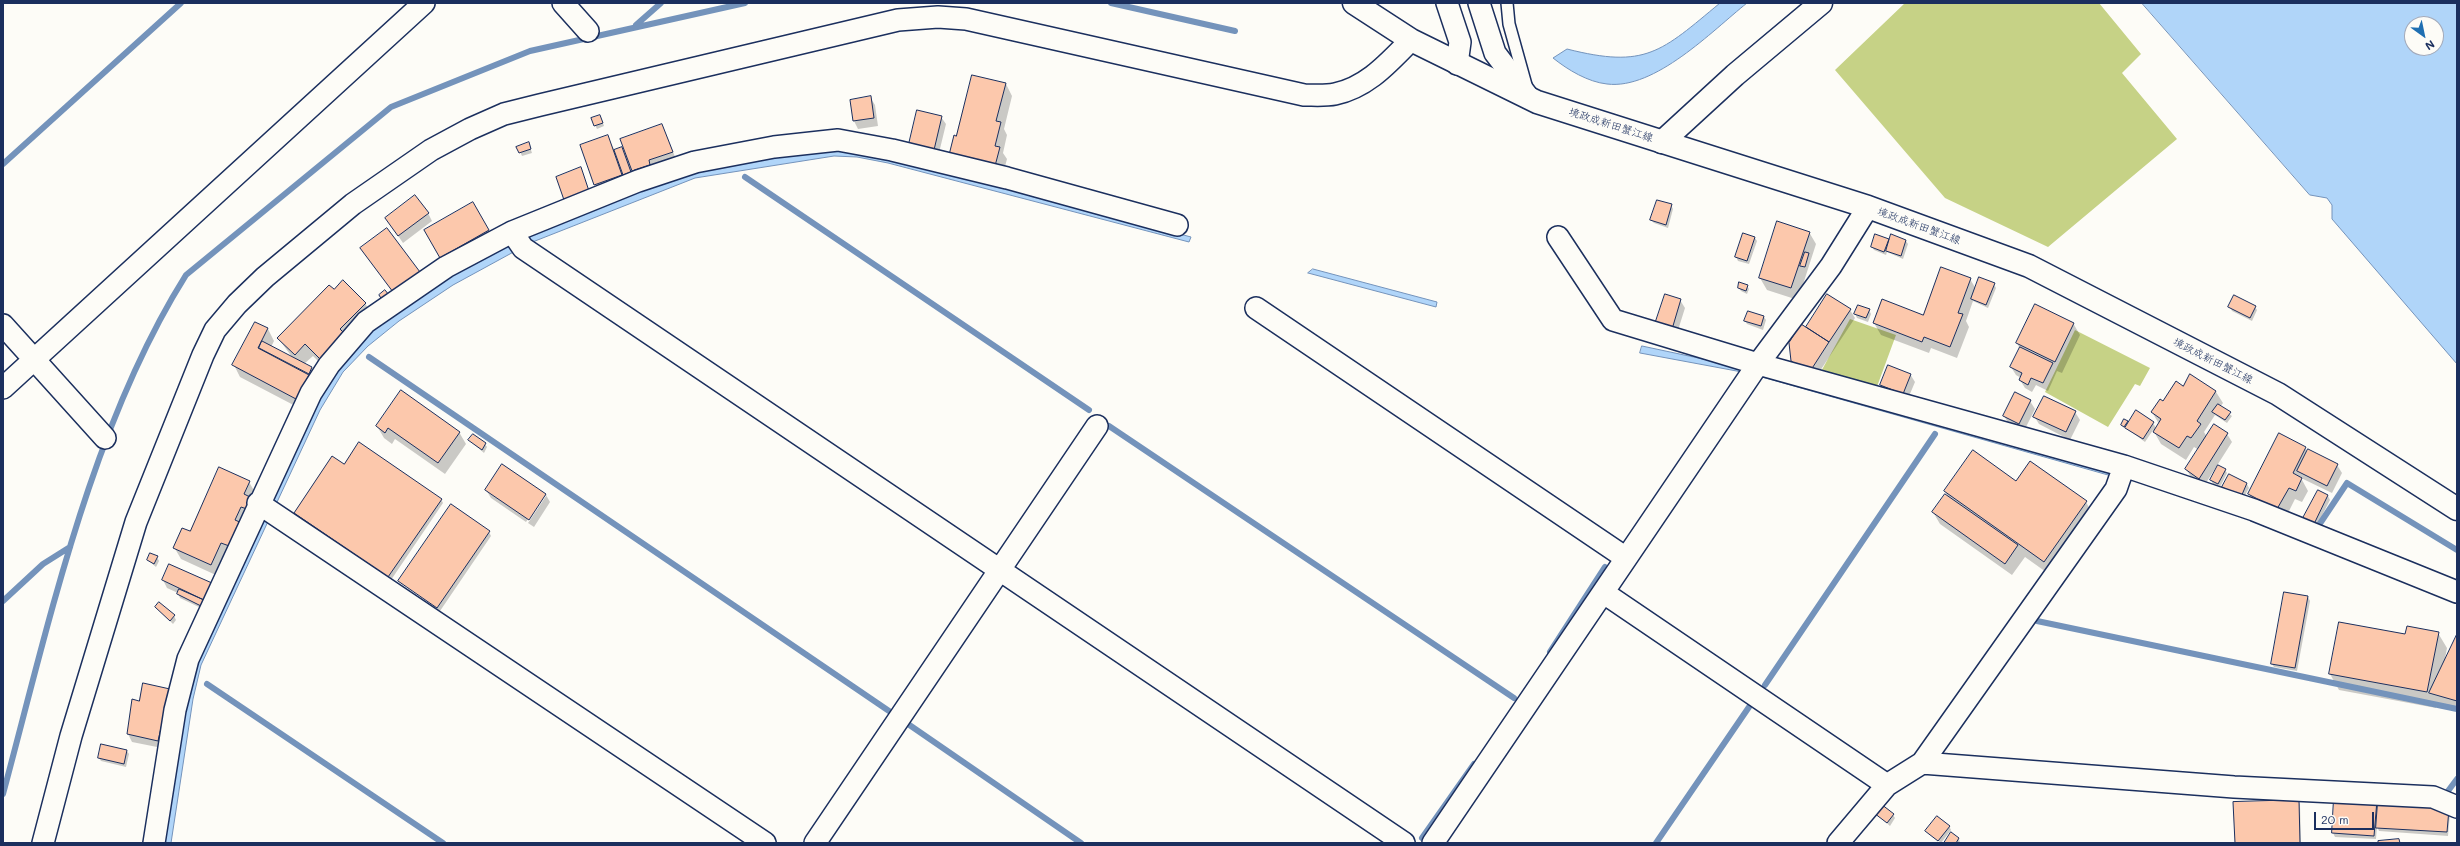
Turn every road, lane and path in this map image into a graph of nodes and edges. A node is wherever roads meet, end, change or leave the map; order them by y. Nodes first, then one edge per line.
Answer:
1 (424, 3) edge
2 (563, 3) edge
3 (1354, 3) edge
4 (1447, 3) edge
5 (1479, 3) edge
6 (1507, 3) edge
7 (1821, 3) edge
8 (588, 30) dead end
9 (1411, 40) junction
10 (1457, 64) junction
11 (1529, 98) junction
12 (1662, 142) junction
13 (1868, 207) junction
14 (1177, 225) dead end
15 (1558, 237) dead end
16 (517, 239) junction
17 (1256, 308) dead end
18 (3, 325) edge
19 (35, 360) junction
20 (1758, 364) junction
21 (3, 388) edge
22 (1097, 426) dead end
23 (105, 438) dead end
24 (2124, 466) junction
25 (265, 508) junction
26 (2457, 509) edge
27 (1626, 558) junction
28 (1000, 569) junction
29 (2457, 592) edge
30 (1604, 593) junction
31 (1922, 764) junction
32 (1887, 785) junction
33 (2457, 806) edge
34 (43, 843) edge
35 (154, 843) edge
36 (765, 843) edge
37 (815, 843) edge
38 (1404, 843) edge
39 (1433, 843) edge
40 (1838, 843) edge

1 - 19 street
2 - 8 street
3 - 9 main road, 境政成新田蟹江線
4 - 10 street
5 - 11 street
6 - 11 lane
7 - 12 main road
9 - 10 main road, 境政成新田蟹江線
9 - 34 street
10 - 11 main road, 境政成新田蟹江線
11 - 12 main road, 境政成新田蟹江線
12 - 13 main road, 境政成新田蟹江線
13 - 20 street
13 - 26 main road, 境政成新田蟹江線
14 - 16 street
15 - 20 street
16 - 25 street
16 - 28 street
17 - 27 street
18 - 19 street
19 - 21 street
19 - 23 street
20 - 24 street
20 - 27 street
22 - 28 street
24 - 29 street
24 - 31 street
25 - 35 street
25 - 36 street
27 - 30 street
28 - 37 street
28 - 38 street
30 - 32 street
30 - 39 street
31 - 32 street
31 - 33 street
32 - 40 street

